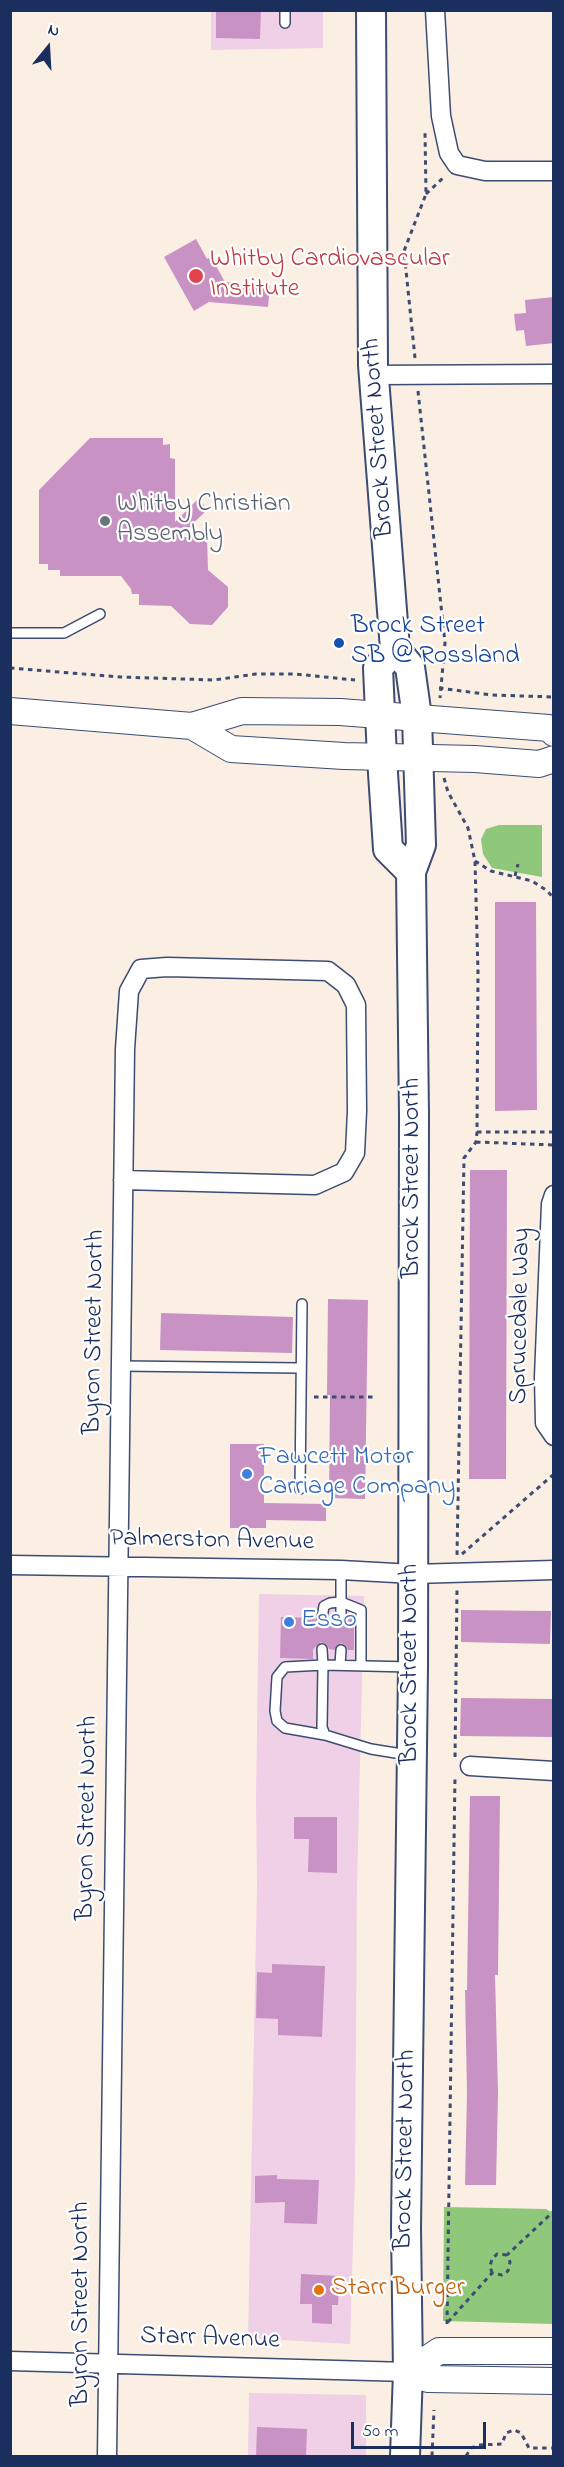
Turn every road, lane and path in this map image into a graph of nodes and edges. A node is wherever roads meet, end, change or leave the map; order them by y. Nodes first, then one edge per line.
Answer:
1 (285, 10) edge
2 (371, 10) edge
3 (435, 10) edge
4 (285, 23) dead end
5 (457, 165) junction
6 (554, 171) edge
7 (426, 194) dead end
8 (554, 374) edge
9 (374, 375) junction
10 (100, 614) dead end
11 (10, 633) edge
12 (395, 649) junction
13 (10, 668) edge
14 (377, 682) junction
15 (412, 684) junction
16 (554, 697) edge
17 (10, 711) edge
18 (381, 714) junction
19 (417, 717) junction
20 (192, 726) junction
21 (554, 733) edge
22 (382, 758) junction
23 (429, 759) junction
24 (554, 759) edge
25 (475, 861) junction
26 (518, 864) dead end
27 (411, 872) junction
28 (515, 876) junction
29 (554, 898) edge
30 (477, 1131) junction
31 (554, 1132) edge
32 (476, 1142) junction
33 (554, 1145) edge
34 (123, 1180) junction
35 (554, 1196) edge
36 (302, 1304) dead end
37 (121, 1366) junction
38 (300, 1368) junction
39 (301, 1396) junction
40 (376, 1397) dead end
41 (554, 1436) edge
42 (554, 1474) edge
43 (300, 1489) dead end
44 (457, 1564) junction
45 (10, 1565) edge
46 (118, 1566) junction
47 (341, 1570) junction
48 (554, 1570) edge
49 (413, 1574) junction
50 (341, 1602) junction
51 (322, 1618) dead end
52 (341, 1618) dead end
53 (322, 1649) dead end
54 (340, 1650) dead end
55 (323, 1665) junction
56 (340, 1665) junction
57 (360, 1666) junction
58 (413, 1667) junction
59 (325, 1735) junction
60 (412, 1756) junction
61 (470, 1766) dead end
62 (554, 1771) edge
63 (554, 2211) edge
64 (507, 2255) junction
65 (492, 2273) junction
66 (554, 2351) edge
67 (10, 2361) edge
68 (108, 2362) junction
69 (408, 2372) junction
70 (554, 2381) edge
71 (434, 2410) dead end
72 (554, 2448) edge
73 (107, 2457) edge
74 (405, 2457) edge
75 (432, 2457) edge
76 (466, 2457) edge

1 - 4 lane
2 - 9 main road, Brock Street North
3 - 5 street
5 - 6 street
5 - 7 path
8 - 9 street
9 - 12 main road, Brock Street North
10 - 11 lane
12 - 14 main road
12 - 15 main road, Brock Street North
13 - 14 path
14 - 18 main road
15 - 16 path
15 - 19 main road, Brock Street North
17 - 20 main road
18 - 19 main road
18 - 20 main road
18 - 22 main road
19 - 21 main road
19 - 23 main road, Brock Street North
20 - 22 main road
22 - 23 main road
22 - 27 main road
23 - 24 main road
23 - 25 path
23 - 27 main road, Brock Street North
25 - 28 path
25 - 30 path
26 - 28 path
27 - 49 main road, Brock Street North
28 - 29 path
30 - 31 path
30 - 32 path
32 - 33 path
32 - 44 path
34 - 34 street, Byron Street North
34 - 37 street, Byron Street North
35 - 41 street, Sprucedale Way
36 - 38 lane
37 - 38 lane
37 - 46 street, Byron Street North
38 - 39 lane
39 - 40 path
39 - 43 lane
42 - 44 path
44 - 48 street, Palmerston Avenue
44 - 49 street, Palmerston Avenue
44 - 65 path
45 - 46 street, Palmerston Avenue
46 - 47 street, Palmerston Avenue
46 - 68 street, Byron Street North
47 - 49 street, Palmerston Avenue
47 - 50 lane
49 - 58 main road, Brock Street North
50 - 51 lane
50 - 52 lane
50 - 57 lane
53 - 55 lane
54 - 56 lane
55 - 56 lane
55 - 59 lane
55 - 59 lane
56 - 57 lane
57 - 58 lane
58 - 60 main road, Brock Street North
59 - 60 lane
60 - 69 main road, Brock Street North
61 - 62 street
63 - 64 path
64 - 65 path
64 - 65 path
66 - 69 main road
67 - 68 street, Starr Avenue
68 - 69 street, Starr Avenue
68 - 73 street, Byron Street North
69 - 70 main road
69 - 74 main road, Brock Street North
71 - 75 path
72 - 76 path

